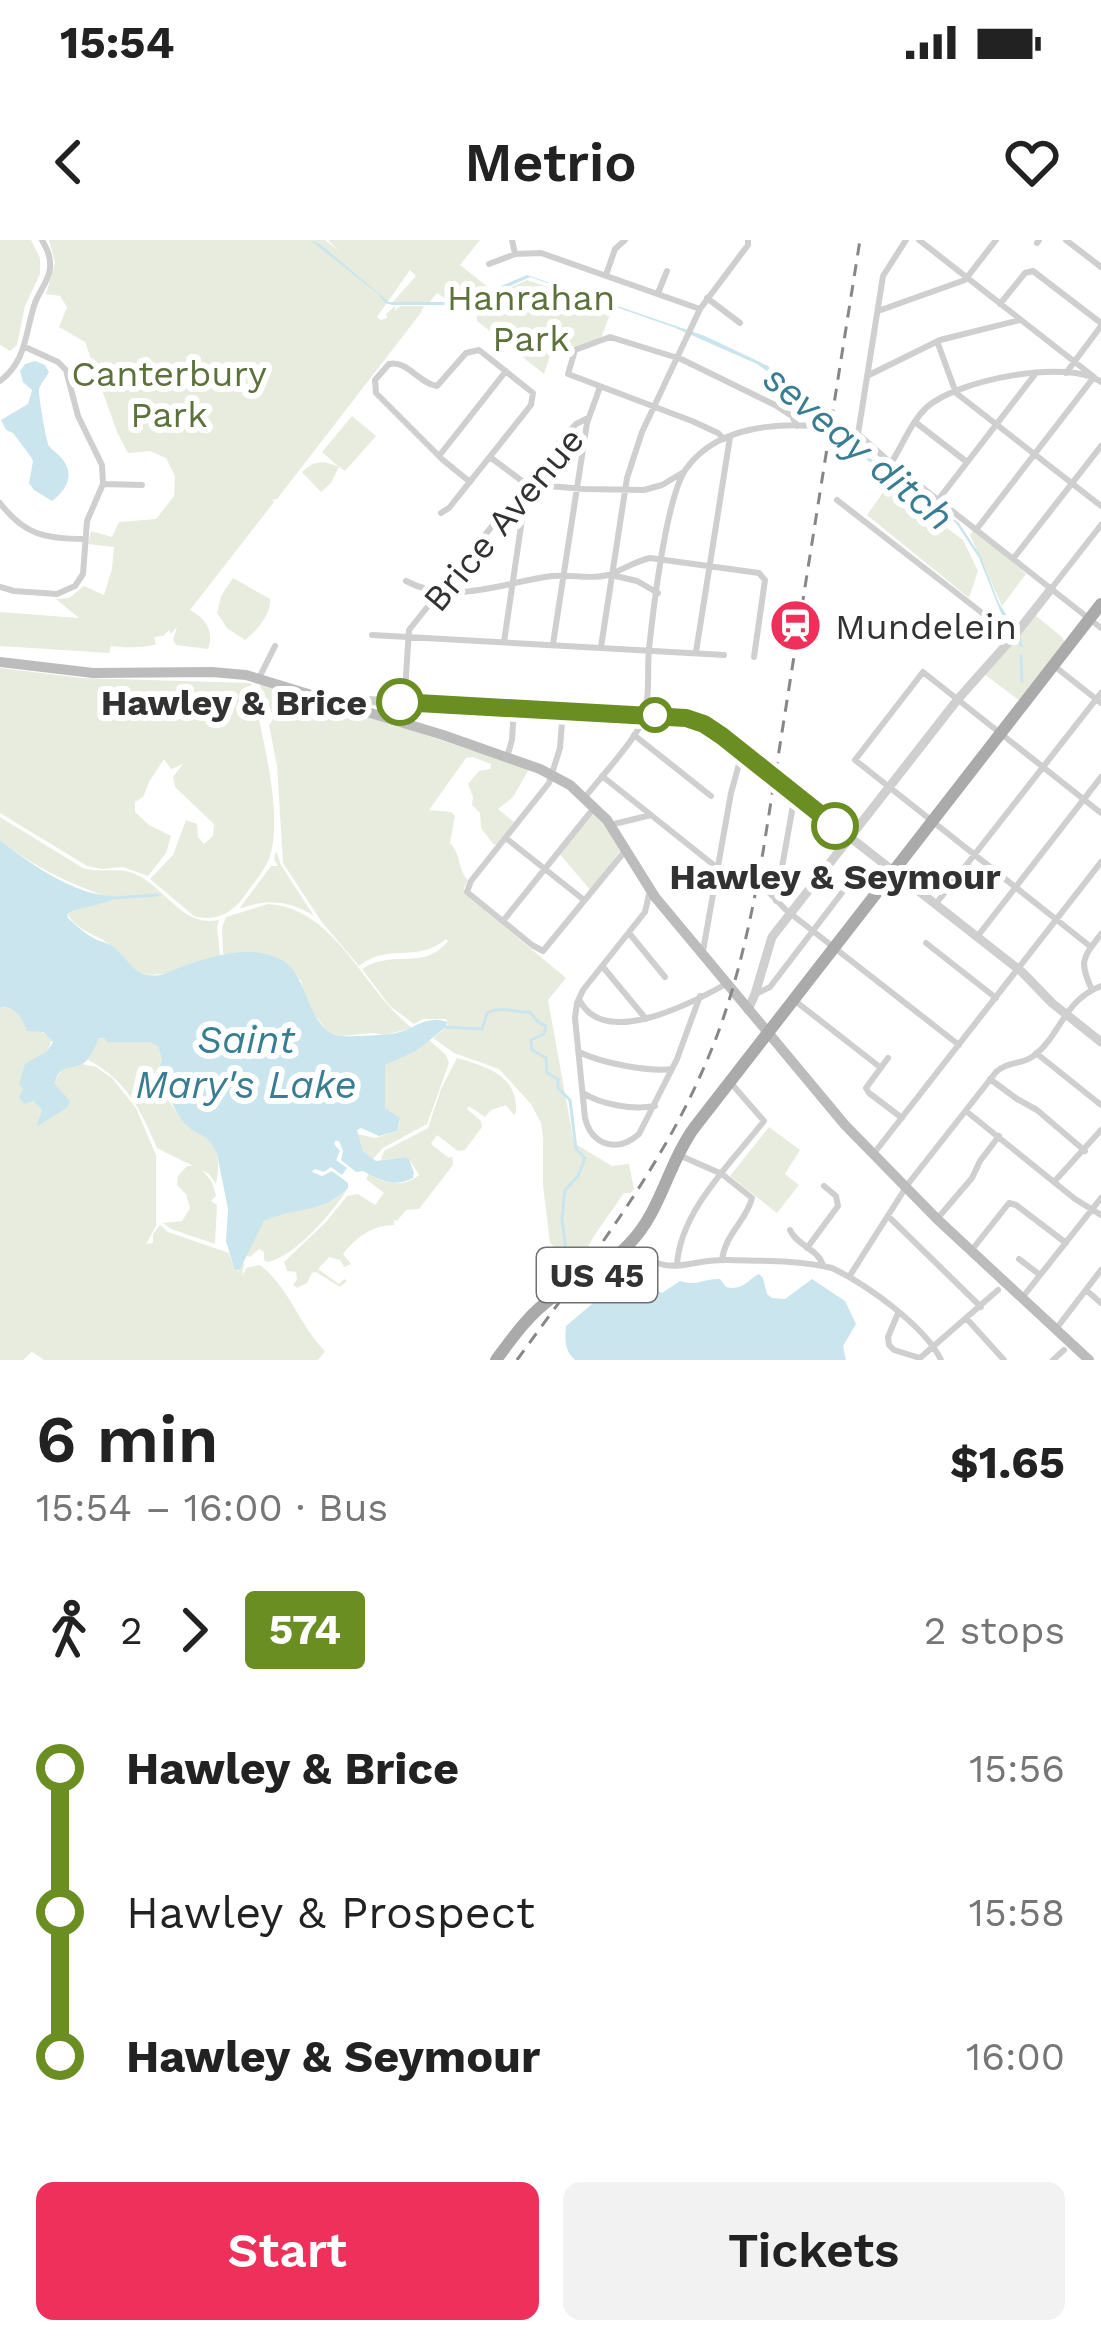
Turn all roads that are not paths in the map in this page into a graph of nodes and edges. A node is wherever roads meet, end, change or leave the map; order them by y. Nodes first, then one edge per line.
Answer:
1 (42, 240) edge
2 (512, 240) edge
3 (625, 240) edge
4 (748, 240) edge
5 (906, 240) edge
6 (919, 240) edge
7 (996, 240) edge
8 (1066, 240) edge
9 (514, 254) junction
10 (489, 264) dead end
11 (1101, 267) edge
12 (667, 271) dead end
13 (606, 275) junction
14 (966, 278) junction
15 (658, 293) junction
16 (707, 298) junction
17 (1000, 304) junction
18 (700, 309) junction
19 (878, 310) junction
20 (1020, 320) junction
21 (740, 323) dead end
22 (1101, 325) edge
23 (937, 341) junction
24 (25, 347) junction
25 (677, 358) junction
26 (1074, 361) junction
27 (506, 371) junction
28 (1036, 373) junction
29 (1066, 374) junction
30 (867, 376) junction
31 (1097, 379) edge
32 (0, 381) edge
33 (600, 387) junction
34 (954, 391) junction
35 (654, 406) junction
36 (588, 418) junction
37 (915, 422) junction
38 (996, 424) junction
39 (797, 426) junction
40 (858, 434) junction
41 (727, 438) junction
42 (1101, 446) edge
43 (1034, 454) junction
44 (439, 456) junction
45 (490, 457) junction
46 (967, 462) junction
47 (891, 464) junction
48 (685, 471) junction
49 (470, 482) junction
50 (104, 484) junction
51 (526, 484) junction
52 (1072, 484) junction
53 (142, 485) dead end
54 (577, 488) junction
55 (625, 492) junction
56 (837, 500) dead end
57 (938, 500) junction
58 (0, 503) edge
59 (1101, 506) edge
60 (504, 511) junction
61 (441, 513) dead end
62 (524, 515) junction
63 (1101, 525) edge
64 (976, 530) junction
65 (85, 539) junction
66 (663, 558) junction
67 (1013, 559) junction
68 (711, 565) junction
69 (563, 575) junction
70 (611, 575) junction
71 (406, 581) dead end
72 (513, 586) junction
73 (0, 587) edge
74 (1051, 589) junction
75 (442, 590) junction
76 (658, 592) junction
77 (1101, 604) edge
78 (1090, 627) edge
79 (1015, 634) junction
80 (372, 635) dead end
81 (407, 637) junction
82 (504, 642) junction
83 (553, 644) junction
84 (601, 646) junction
85 (650, 649) junction
86 (273, 650) dead end
87 (696, 652) junction
88 (724, 655) dead end
89 (754, 657) dead end
90 (0, 662) edge
91 (1060, 667) junction
92 (259, 678) junction
93 (1099, 698) edge
94 (958, 699) junction
95 (329, 700) junction
96 (404, 702) junction
97 (514, 708) junction
98 (563, 710) junction
99 (645, 715) junction
100 (403, 722) junction
101 (1001, 733) junction
102 (633, 735) junction
103 (742, 752) junction
104 (507, 757) junction
105 (1043, 766) junction
106 (551, 774) junction
107 (602, 776) junction
108 (1101, 777) edge
109 (890, 787) junction
110 (795, 794) junction
111 (711, 796) dead end
112 (1084, 799) junction
113 (590, 802) junction
114 (1101, 813) edge
115 (651, 815) junction
116 (932, 821) junction
117 (610, 825) junction
118 (506, 838) junction
119 (850, 838) junction
120 (625, 850) junction
121 (975, 854) junction
122 (1101, 862) edge
123 (544, 868) junction
124 (718, 868) junction
125 (892, 871) junction
126 (854, 877) dead end
127 (1015, 887) junction
128 (650, 890) junction
129 (584, 900) junction
130 (776, 901) junction
131 (935, 905) junction
132 (791, 913) junction
133 (1056, 920) junction
134 (502, 922) junction
135 (813, 931) junction
136 (628, 933) junction
137 (1101, 934) edge
138 (977, 937) junction
139 (926, 943) dead end
140 (1091, 947) junction
141 (833, 948) junction
142 (702, 955) junction
143 (602, 966) junction
144 (1018, 969) junction
145 (664, 977) dead end
146 (726, 984) junction
147 (1096, 988) edge
148 (755, 994) junction
149 (700, 996) junction
150 (579, 998) junction
151 (996, 998) junction
152 (793, 1000) junction
153 (748, 1010) junction
154 (1066, 1015) junction
155 (646, 1019) junction
156 (766, 1034) junction
157 (1101, 1042) edge
158 (959, 1045) junction
159 (579, 1052) junction
160 (1036, 1053) junction
161 (888, 1058) dead end
162 (881, 1068) junction
163 (672, 1069) junction
164 (990, 1079) junction
165 (729, 1082) junction
166 (583, 1092) junction
167 (1101, 1105) edge
168 (655, 1106) junction
169 (965, 1111) junction
170 (902, 1118) junction
171 (1101, 1130) edge
172 (999, 1136) junction
173 (1085, 1151) junction
174 (678, 1155) junction
175 (873, 1155) junction
176 (722, 1174) junction
177 (1054, 1182) junction
178 (824, 1186) dead end
179 (906, 1189) junction
180 (1101, 1198) edge
181 (1093, 1208) junction
182 (1101, 1214) edge
183 (889, 1216) junction
184 (937, 1219) junction
185 (790, 1230) dead end
186 (1066, 1243) junction
187 (631, 1247) junction
188 (807, 1249) junction
189 (971, 1251) junction
190 (1019, 1259) dead end
191 (722, 1260) junction
192 (677, 1266) junction
193 (824, 1266) junction
194 (1101, 1270) edge
195 (1040, 1275) junction
196 (849, 1277) junction
197 (998, 1290) dead end
198 (1086, 1290) junction
199 (1022, 1298) junction
200 (1101, 1303) edge
201 (981, 1306) junction
202 (898, 1313) junction
203 (967, 1319) junction
204 (1056, 1329) junction
205 (935, 1347) junction
206 (1064, 1350) dead end
207 (499, 1360) edge
208 (941, 1360) edge
209 (1004, 1360) edge
210 (1053, 1360) edge
211 (1089, 1360) edge

1 - 24 street
2 - 9 street
3 - 13 street
4 - 16 street
5 - 19 street
6 - 14 street
7 - 14 street
8 - 11 street
9 - 10 street
9 - 13 street
12 - 15 street
13 - 15 street
14 - 17 street
14 - 19 street
15 - 18 street
16 - 18 street
16 - 21 street
17 - 20 street
17 - 22 street
18 - 25 street
19 - 30 street
20 - 23 street
20 - 26 street
22 - 26 street
23 - 30 street
23 - 34 street
24 - 32 street
24 - 50 street
25 - 33 street
25 - 35 street
25 - 39 street
26 - 29 street
26 - 31 street
27 - 44 street
27 - 44 street
27 - 45 street
28 - 29 street
28 - 34 street
28 - 38 street
29 - 31 street
30 - 40 street
31 - 43 street
33 - 35 street
33 - 36 street, Brice Avenue
34 - 37 street
34 - 38 street
35 - 41 street
35 - 55 street
36 - 51 street, Brice Avenue
36 - 54 street
37 - 46 street
37 - 47 street
38 - 43 street
38 - 46 street
39 - 40 street
39 - 41 street
40 - 47 street
41 - 48 street
41 - 68 street
42 - 52 street
43 - 52 street
43 - 64 street
44 - 49 street
45 - 49 street
45 - 51 street
46 - 57 street
47 - 57 street
48 - 55 street
48 - 66 street
49 - 61 street
50 - 53 street
50 - 65 street
51 - 54 street
51 - 60 street, Brice Avenue
51 - 62 street
52 - 59 street
52 - 67 street
54 - 55 street
54 - 69 street
55 - 70 street
56 - 79 street
57 - 64 street
58 - 65 street
60 - 62 street
60 - 75 street, Brice Avenue
62 - 72 street
63 - 74 street
64 - 67 street
65 - 73 street
66 - 68 street
66 - 70 street
66 - 76 street
67 - 74 street
68 - 87 street
68 - 89 street
69 - 70 street
69 - 72 street
69 - 83 street
70 - 76 street
70 - 84 street
71 - 75 street
72 - 75 street
72 - 82 street
74 - 78 street
74 - 79 street
75 - 81 street, Brice Avenue
76 - 85 street
77 - 78 main road, US 45
78 - 91 main road, US 45
79 - 94 street
80 - 81 street
81 - 82 street
81 - 96 street, Brice Avenue
82 - 83 street
83 - 84 street
84 - 85 street
85 - 87 street
85 - 99 street
86 - 92 street
87 - 88 street
90 - 92 main road
91 - 93 street
91 - 101 main road, US 45
92 - 95 main road
93 - 105 street
94 - 101 street
94 - 109 street
94 - 109 street
95 - 96 street
95 - 100 main road
96 - 97 street
96 - 100 street, Brice Avenue
97 - 98 street
97 - 104 street
98 - 99 street
98 - 106 street
99 - 102 street
99 - 103 street
100 - 104 main road
101 - 105 street
101 - 116 main road, US 45
102 - 107 street
102 - 111 street
103 - 110 street
103 - 124 street
104 - 106 main road
105 - 112 street
105 - 121 street
106 - 113 main road
106 - 118 street
107 - 113 street
107 - 115 street
108 - 112 street
109 - 116 street
109 - 119 street
110 - 119 street
110 - 130 street
112 - 114 street
112 - 127 street
113 - 117 main road
113 - 123 street
115 - 117 street
115 - 124 street
116 - 121 street
116 - 125 main road, US 45
117 - 120 main road
118 - 123 street
118 - 134 street
119 - 125 street
119 - 132 street
120 - 128 main road
120 - 129 street
121 - 127 street
121 - 131 street
122 - 133 street
123 - 129 street
123 - 134 street
124 - 130 street
124 - 142 street
125 - 131 street
125 - 141 main road, US 45
126 - 135 street
127 - 133 street
127 - 138 street
128 - 136 street
128 - 142 main road
129 - 134 street
130 - 132 street
131 - 138 street
132 - 135 street
132 - 148 street
133 - 140 street
133 - 144 street
135 - 141 street
135 - 148 street
136 - 143 street
136 - 145 street
137 - 140 street
138 - 144 street
139 - 151 street
140 - 147 street
141 - 152 main road, US 45
141 - 158 street
142 - 146 main road
143 - 150 street
143 - 155 street
144 - 151 street
144 - 154 street
146 - 149 street
146 - 153 main road
147 - 154 street
148 - 153 street
149 - 155 street
149 - 163 street
150 - 155 street
150 - 159 street
151 - 158 street
152 - 156 main road, US 45
152 - 162 street
153 - 156 main road
154 - 157 street
154 - 160 street
156 - 165 main road, US 45
156 - 175 main road
158 - 170 street
159 - 163 street
159 - 166 street
160 - 164 street
160 - 167 street
161 - 162 street
162 - 170 street
163 - 168 street
164 - 169 street
164 - 173 street
165 - 174 main road, US 45
165 - 176 street
166 - 168 street
166 - 168 street
169 - 172 street
169 - 179 street
170 - 175 street
171 - 173 street
172 - 177 street
172 - 184 street
173 - 177 street
174 - 176 street
174 - 187 main road, US 45
175 - 179 main road
176 - 191 street
176 - 192 street
177 - 181 street
178 - 188 street
179 - 183 street
179 - 184 main road
180 - 181 street
181 - 182 street
181 - 186 street
183 - 196 street
183 - 201 street
184 - 189 main road
185 - 188 street
186 - 189 street
186 - 195 street
187 - 192 street
187 - 207 main road, US 45
188 - 193 street
189 - 199 main road
190 - 195 street
191 - 192 street
191 - 193 street
193 - 196 street
194 - 198 street
195 - 199 street
196 - 202 street
197 - 201 street
198 - 200 street
198 - 204 street
199 - 204 main road
201 - 203 street
202 - 205 street
202 - 205 street
203 - 205 street
203 - 209 street
204 - 211 main road
205 - 208 street
206 - 210 street

